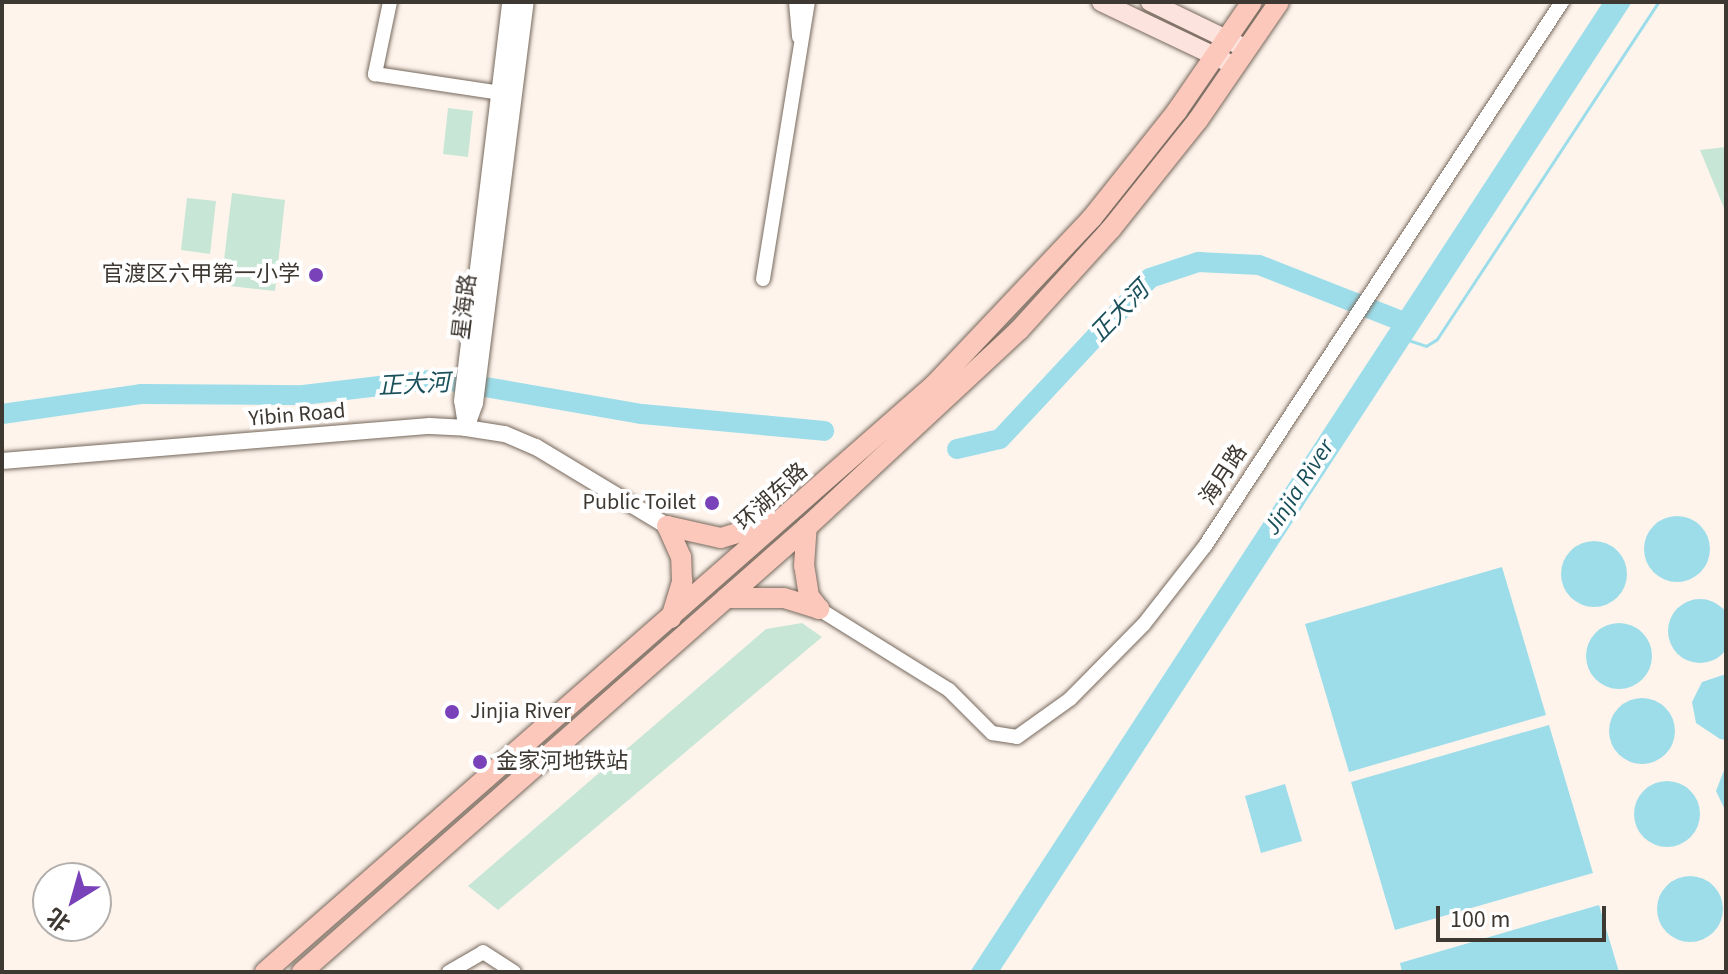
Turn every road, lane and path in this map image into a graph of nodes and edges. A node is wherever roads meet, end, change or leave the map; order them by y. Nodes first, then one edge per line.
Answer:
1 (390, 2) edge
2 (510, 2) edge
3 (526, 2) edge
4 (796, 2) edge
5 (808, 2) edge
6 (1101, 2) edge
7 (1150, 2) edge
8 (1252, 2) edge
9 (1279, 2) edge
10 (1562, 2) edge
11 (799, 37) junction
12 (1227, 39) junction
13 (1215, 56) junction
14 (1241, 57) junction
15 (505, 94) junction
16 (763, 279) dead end
17 (466, 428) junction
18 (2, 461) edge
19 (799, 520) junction
20 (667, 526) junction
21 (726, 598) junction
22 (819, 609) junction
23 (671, 618) junction
24 (265, 972) edge
25 (302, 972) edge
26 (449, 972) edge
27 (514, 972) edge

1 - 15 street
2 - 15 street, 星海路
3 - 15 street, 星海路
4 - 11 street
5 - 11 street
6 - 13 main road
7 - 12 main road
8 - 12 main road, 环湖东路
9 - 14 main road, 环湖东路
10 - 22 street, 海月路
11 - 16 street
12 - 13 main road, 环湖东路
12 - 14 main road
13 - 14 main road
13 - 19 main road, 环湖东路
14 - 19 main road, 环湖东路
15 - 17 street, 星海路
17 - 18 street, Yibin Road
17 - 20 street, Yibin Road
19 - 20 main road
19 - 21 main road, 环湖东路
19 - 22 main road
19 - 23 main road, 环湖东路
20 - 23 main road
21 - 22 main road
21 - 25 main road, 环湖东路
23 - 24 main road, 环湖东路
26 - 27 street

